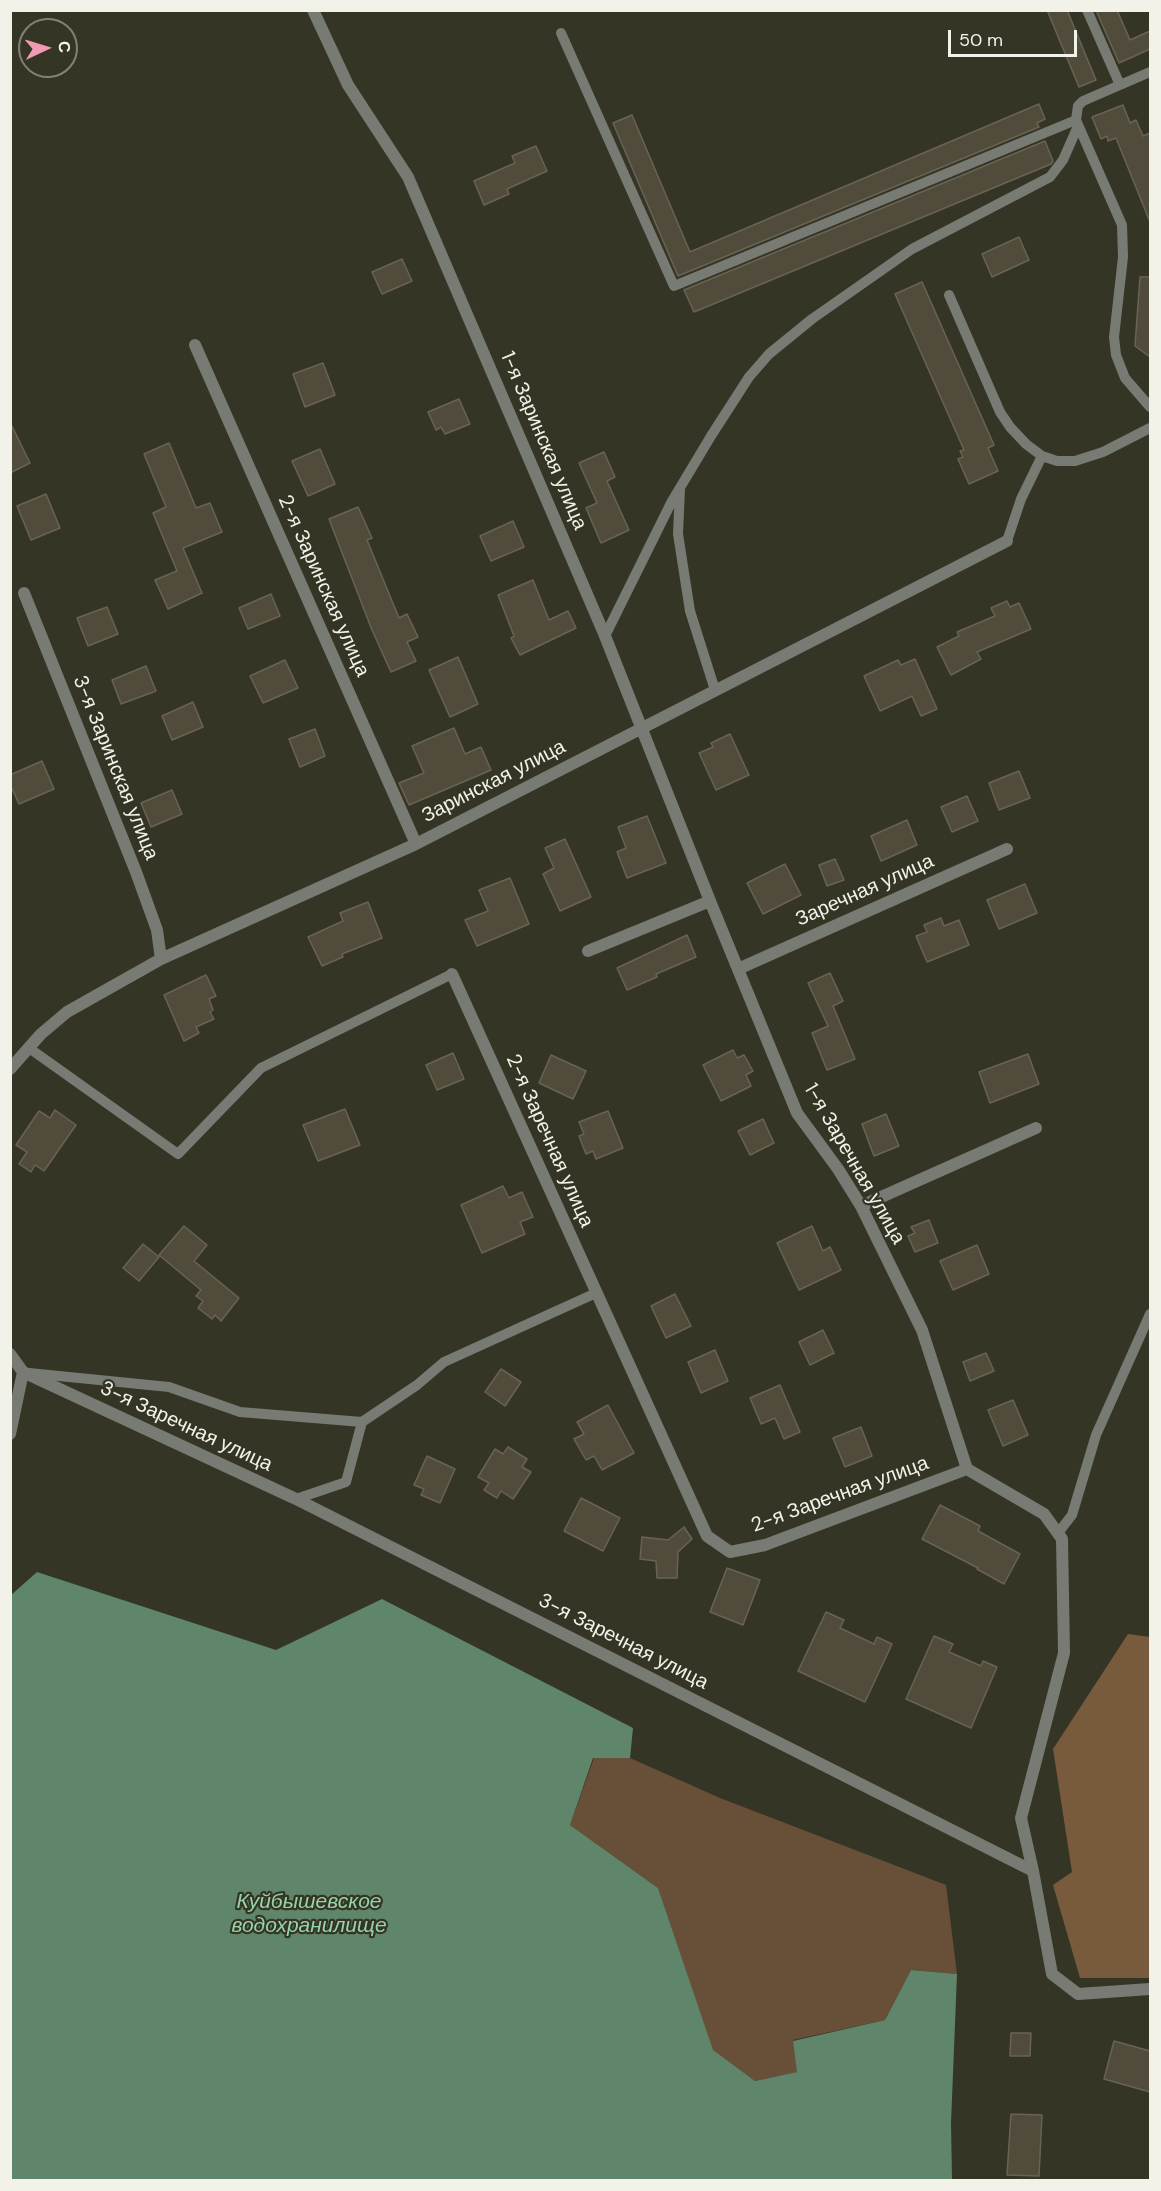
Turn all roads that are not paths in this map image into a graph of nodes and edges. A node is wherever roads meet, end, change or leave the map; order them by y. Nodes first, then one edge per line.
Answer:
1 (313, 10) edge
2 (1087, 10) edge
3 (561, 33) dead end
4 (1150, 72) edge
5 (1120, 85) junction
6 (1077, 123) junction
7 (949, 295) dead end
8 (195, 345) dead end
9 (1150, 407) edge
10 (1150, 428) edge
11 (1042, 456) junction
12 (681, 486) junction
13 (1007, 540) joint
14 (24, 593) dead end
15 (605, 636) junction
16 (715, 690) junction
17 (641, 728) junction
18 (416, 844) junction
19 (1007, 849) dead end
20 (710, 901) junction
21 (588, 951) dead end
22 (161, 959) junction
23 (738, 969) junction
24 (452, 974) joint
25 (29, 1048) junction
26 (10, 1069) edge
27 (1036, 1128) dead end
28 (861, 1206) junction
29 (596, 1293) junction
30 (1150, 1314) edge
31 (10, 1353) edge
32 (23, 1372) junction
33 (362, 1422) junction
34 (10, 1434) edge
35 (966, 1469) junction
36 (296, 1499) junction
37 (1058, 1533) junction
38 (1033, 1871) junction
39 (1150, 1989) edge

1 - 15 street, 1-я Заринская улица
2 - 5 lane
3 - 6 lane
4 - 5 lane
5 - 6 lane
6 - 9 lane
6 - 12 lane
7 - 11 lane
8 - 18 street, 2-я Заринская улица
10 - 11 lane
11 - 13 lane
12 - 15 lane
12 - 16 lane
13 - 16 street, Заринская улица
14 - 22 street, 3-я Заринская улица
15 - 17 street, 1-я Заринская улица
16 - 17 street, Заринская улица
17 - 18 street, Заринская улица
17 - 20 street, 1-я Заринская улица
18 - 22 street, Заринская улица
19 - 23 street, Заречная улица
20 - 21 street
20 - 23 street, 1-я Заречная улица
22 - 25 street, Заринская улица
23 - 28 street, 1-я Заречная улица
24 - 25 lane
24 - 29 street, 2-я Заречная улица
25 - 26 street, Заринская улица
27 - 28 street
28 - 35 street, 1-я Заречная улица
29 - 33 lane
29 - 35 street, 2-я Заречная улица
30 - 37 lane
31 - 32 street
32 - 33 lane
32 - 34 street
32 - 36 street, 3-я Заречная улица
33 - 36 lane
35 - 37 street
36 - 38 street, 3-я Заречная улица
37 - 38 street
38 - 39 street

